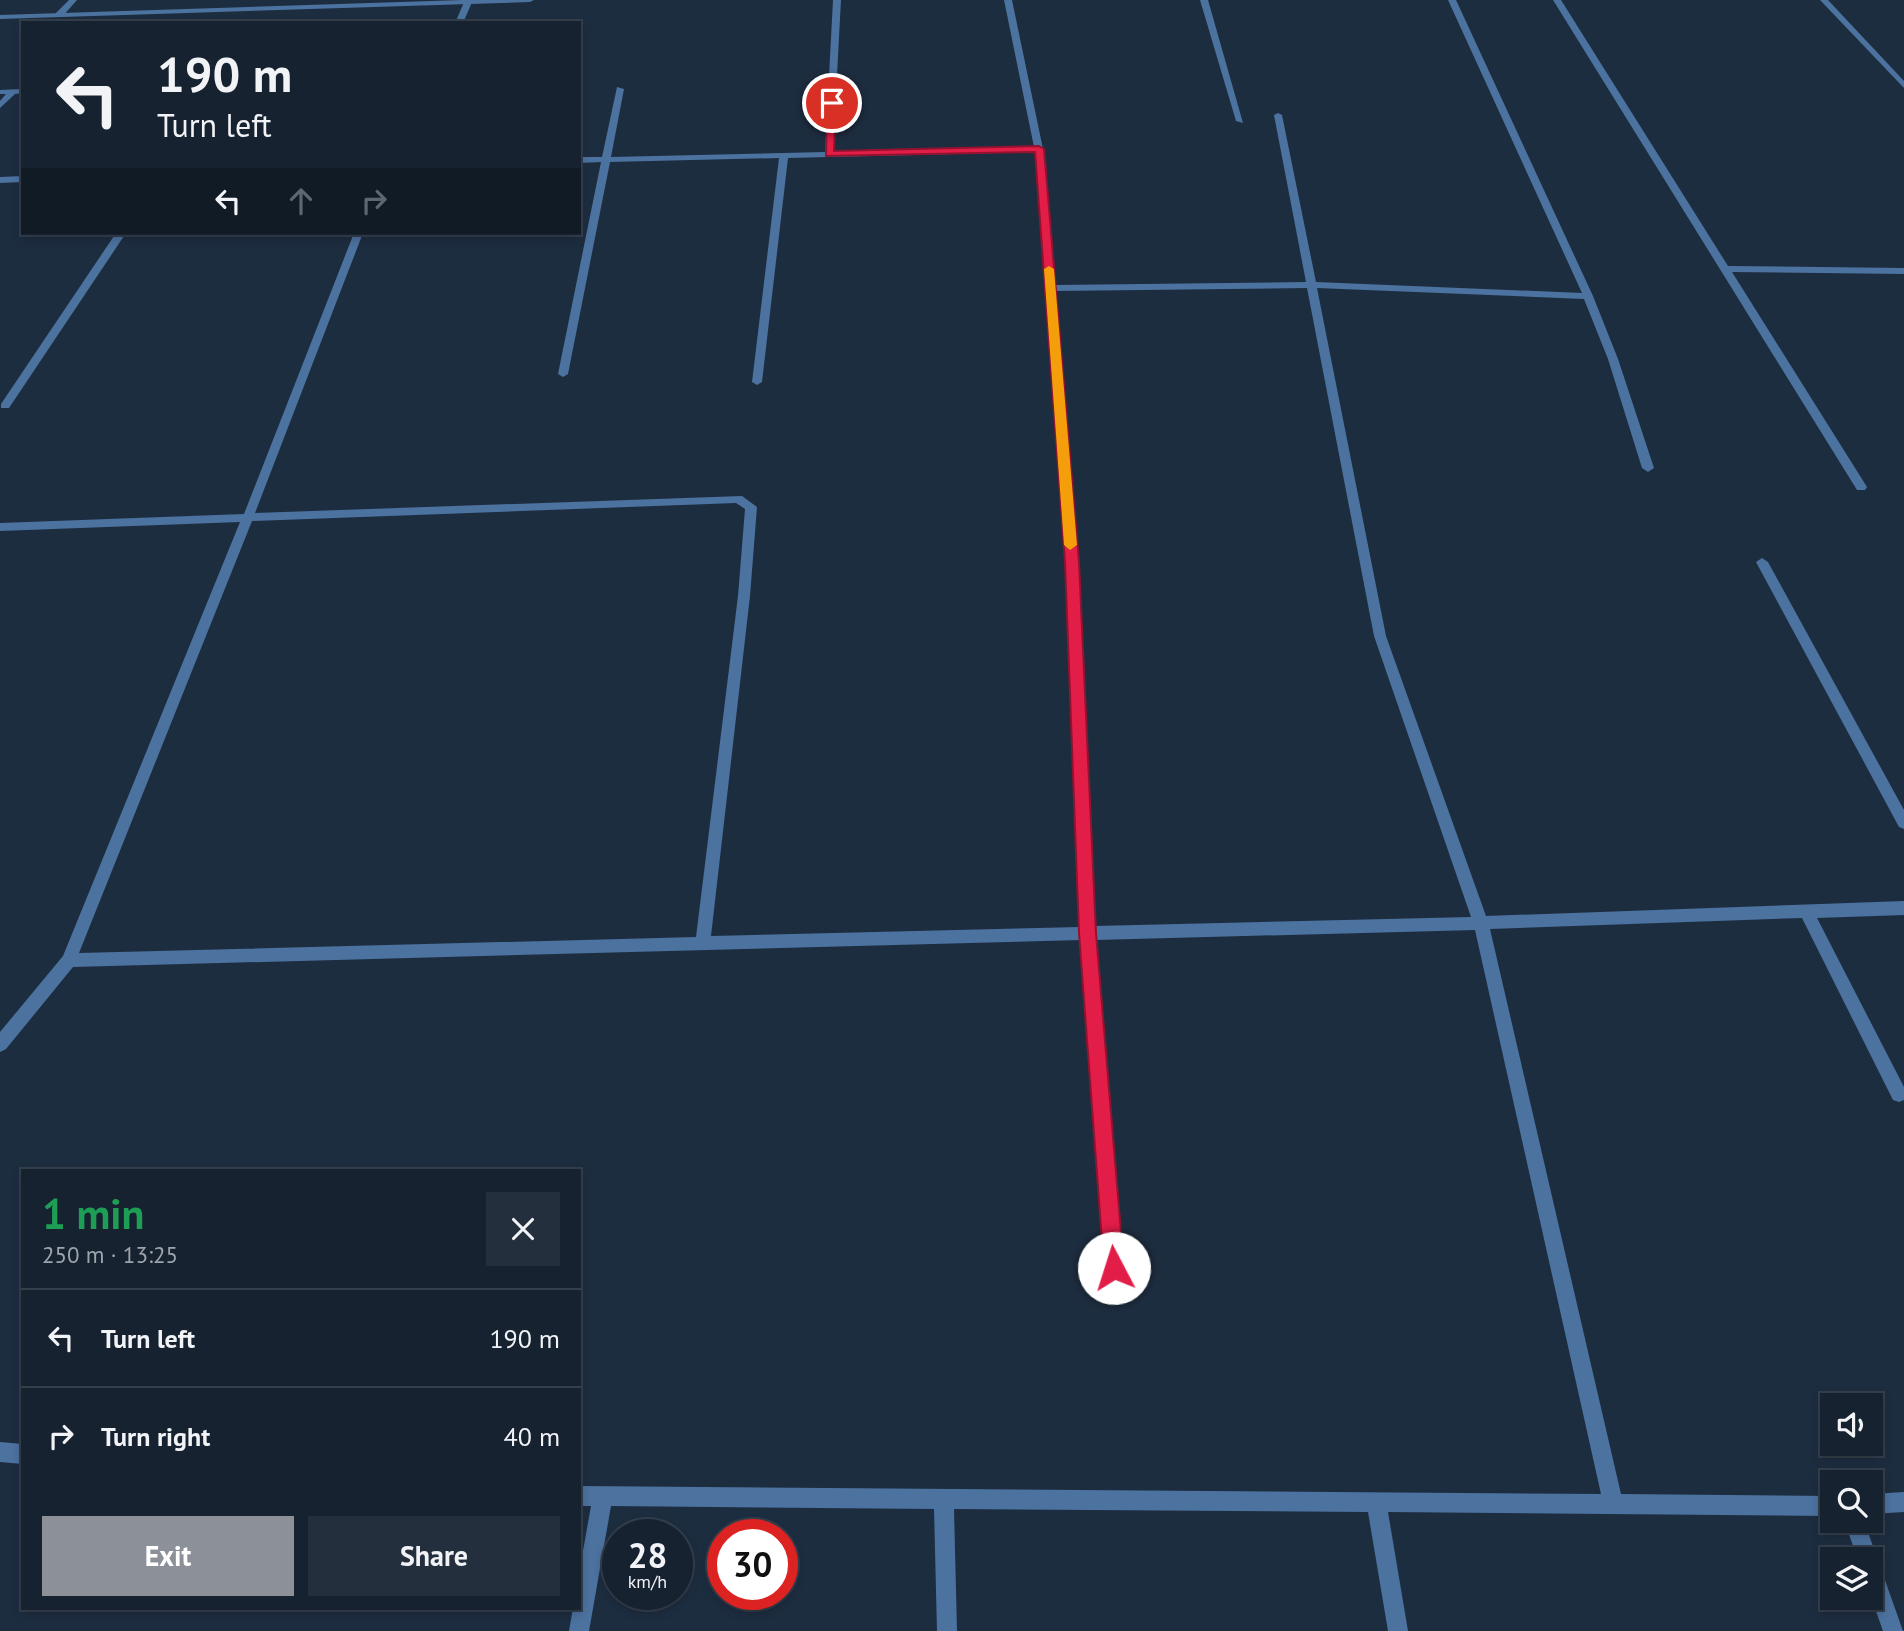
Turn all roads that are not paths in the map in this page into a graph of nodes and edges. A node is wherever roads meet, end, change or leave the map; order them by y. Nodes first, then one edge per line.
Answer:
1 (73, 0) edge
2 (530, 0) edge
3 (837, 0) edge
4 (1008, 0) edge
5 (1204, 0) edge
6 (1452, 0) edge
7 (1558, 0) edge
8 (1824, 0) edge
9 (469, 1) edge
10 (59, 15) junction
11 (0, 17) edge
12 (459, 21) edge
13 (1904, 86) edge
14 (620, 89) dead end
15 (18, 91) edge
16 (0, 92) edge
17 (0, 106) edge
18 (1278, 115) dead end
19 (1240, 121) dead end
20 (1039, 149) junction
21 (829, 154) junction
22 (784, 155) junction
23 (606, 159) junction
24 (581, 160) edge
25 (21, 179) edge
26 (0, 180) edge
27 (120, 235) edge
28 (357, 235) edge
29 (1726, 269) junction
30 (1904, 271) edge
31 (1311, 285) junction
32 (1050, 288) junction
33 (1588, 296) junction
34 (563, 374) dead end
35 (757, 382) dead end
36 (5, 406) dead end
37 (1648, 468) dead end
38 (1861, 487) dead end
39 (248, 516) junction
40 (0, 527) edge
41 (1762, 562) dead end
42 (1904, 822) edge
43 (1904, 908) edge
44 (1806, 911) junction
45 (1481, 923) junction
46 (1087, 933) junction
47 (703, 943) junction
48 (69, 960) junction
49 (0, 1044) edge
50 (1899, 1094) dead end
51 (1114, 1268) dead end
52 (0, 1451) edge
53 (21, 1454) edge
54 (581, 1496) edge
55 (603, 1496) junction
56 (944, 1499) junction
57 (1376, 1502) junction
58 (1904, 1502) edge
59 (1614, 1503) junction
60 (1883, 1503) edge
61 (1820, 1506) edge
62 (1883, 1602) edge
63 (579, 1631) edge
64 (947, 1631) edge
65 (1398, 1631) edge
66 (1893, 1631) edge

1 - 10 street
2 - 9 street
3 - 21 street
4 - 20 street
5 - 19 street
6 - 33 street
7 - 29 street
8 - 13 street
9 - 10 street
9 - 12 street
10 - 11 street
14 - 23 street
15 - 16 street
15 - 17 street
18 - 31 street
20 - 21 street
20 - 32 street
21 - 22 street
22 - 23 street
22 - 35 street
23 - 24 street
23 - 34 street
25 - 26 street
27 - 36 street
28 - 39 street
29 - 30 street
29 - 38 street
31 - 32 street
31 - 33 street
31 - 45 street
32 - 46 street
33 - 37 street
39 - 40 street
39 - 47 street
39 - 48 street
41 - 42 street
43 - 44 street
44 - 45 street
44 - 50 street
45 - 46 street
45 - 59 street
46 - 47 street
46 - 51 street
47 - 48 street
48 - 49 street
52 - 53 street
54 - 55 street
55 - 56 street
55 - 63 street
56 - 57 street
56 - 64 street
57 - 59 street
57 - 65 street
58 - 60 street
59 - 61 street
62 - 66 street

